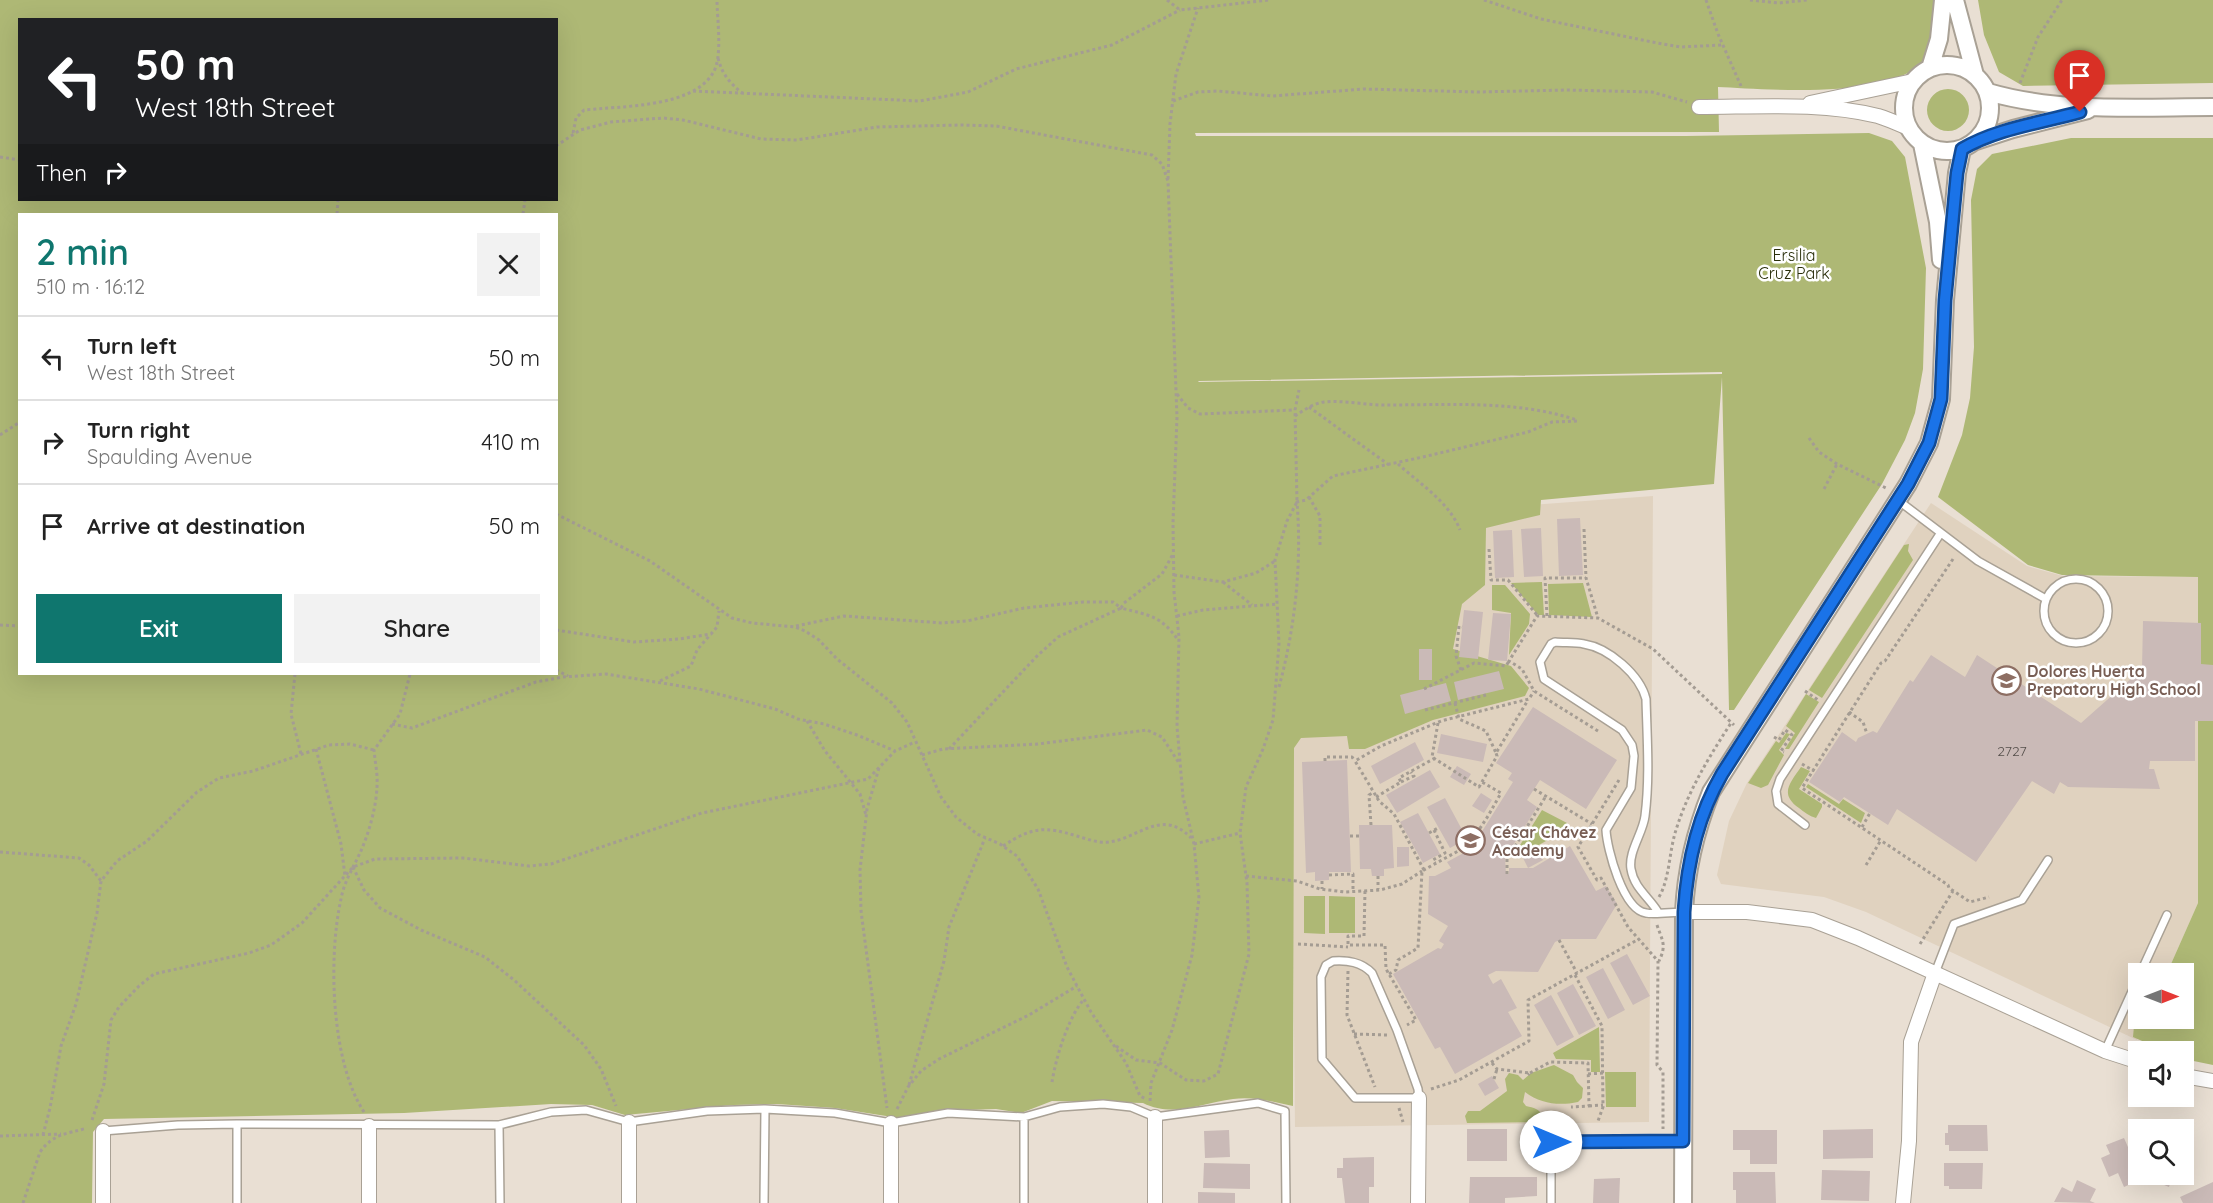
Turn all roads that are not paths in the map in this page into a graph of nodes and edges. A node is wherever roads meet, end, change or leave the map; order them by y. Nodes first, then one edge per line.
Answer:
1 (1943, 0) edge
2 (1955, 0) edge
3 (1930, 68) junction
4 (1975, 75) junction
5 (1913, 81) junction
6 (1988, 92) junction
7 (1699, 107) road end
8 (1784, 107) junction
9 (2097, 107) junction
10 (2213, 107) edge
11 (1908, 128) junction
12 (1922, 144) junction
13 (1969, 145) junction
14 (1945, 300) junction
15 (1897, 500) junction
16 (1940, 534) junction
17 (2046, 599) junction
18 (1805, 825) dead end
19 (2048, 860) dead end
20 (1658, 912) junction
21 (1684, 912) junction
22 (2167, 915) dead end
23 (2145, 963) edge
24 (1935, 973) junction
25 (2128, 1000) edge
26 (2105, 1051) junction
27 (2128, 1058) edge
28 (2194, 1078) edge
29 (2213, 1082) edge
30 (1419, 1094) junction
31 (765, 1109) junction
32 (1024, 1117) junction
33 (1155, 1117) junction
34 (629, 1122) junction
35 (891, 1123) junction
36 (237, 1124) junction
37 (499, 1125) junction
38 (369, 1126) junction
39 (104, 1131) joint
40 (1683, 1141) junction
41 (103, 1203) edge
42 (237, 1203) edge
43 (369, 1203) edge
44 (500, 1203) edge
45 (629, 1203) edge
46 (764, 1203) edge
47 (891, 1203) edge
48 (1024, 1203) edge
49 (1155, 1203) edge
50 (1286, 1203) edge
51 (1418, 1203) edge
52 (1551, 1203) edge
53 (1683, 1203) edge
54 (1903, 1203) edge

1 - 3 street
2 - 4 street
3 - 4 street
3 - 5 street
4 - 6 street
5 - 8 street
5 - 11 street
6 - 9 street
6 - 13 street
7 - 8 street
8 - 11 street
9 - 10 street
9 - 13 street
11 - 12 street
12 - 13 street
12 - 14 street
13 - 14 street
14 - 15 street
15 - 16 lane
15 - 21 street
16 - 17 lane
16 - 18 lane
17 - 17 lane
19 - 24 lane
20 - 20 lane
20 - 21 lane
21 - 24 street
21 - 40 street
22 - 23 lane
24 - 26 street
24 - 54 street
25 - 26 lane
26 - 27 street
28 - 29 street
30 - 30 lane
30 - 51 street
31 - 34 lane
31 - 35 lane
31 - 46 lane
32 - 33 lane
32 - 35 lane
32 - 48 lane
33 - 49 street
33 - 50 lane
34 - 37 lane
34 - 45 street
35 - 47 street
36 - 38 lane
36 - 39 lane
36 - 42 lane
37 - 38 lane
37 - 44 lane
38 - 43 street
39 - 41 street
40 - 52 lane
40 - 53 street

